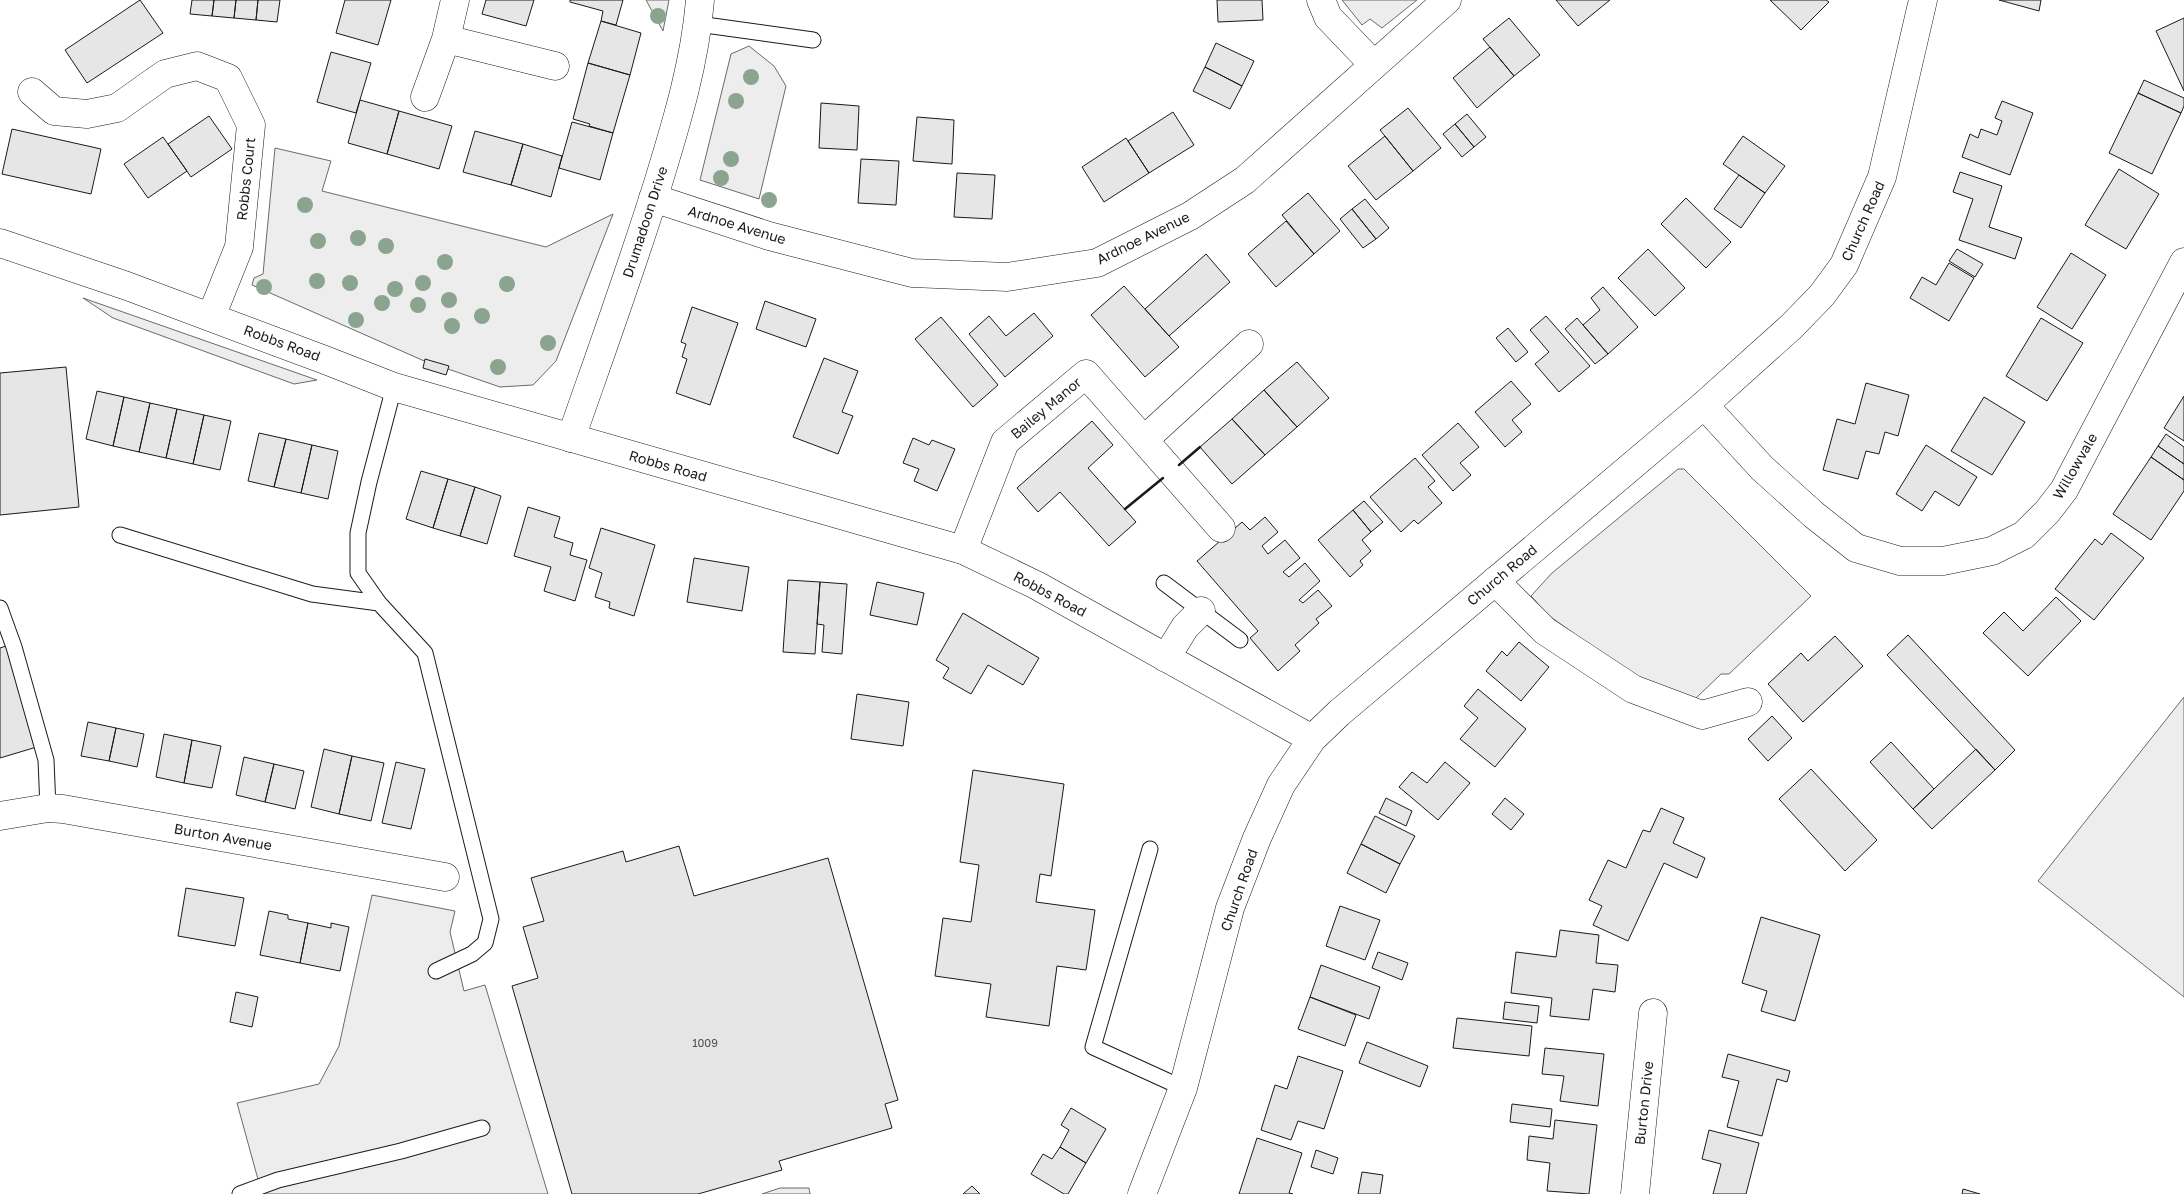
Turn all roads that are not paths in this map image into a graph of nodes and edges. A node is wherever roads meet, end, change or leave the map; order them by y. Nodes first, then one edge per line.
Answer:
1 (455, 0) edge
2 (1322, 0) edge
3 (1446, 0) edge
4 (1923, 0) edge
5 (699, 12) edge
6 (446, 39) junction
7 (813, 40) dead end
8 (1374, 65) junction
9 (555, 66) dead end
10 (32, 92) dead end
11 (425, 97) dead end
12 (653, 198) junction
13 (0, 243) edge
14 (2184, 262) edge
15 (211, 317) junction
16 (1249, 344) dead end
17 (394, 387) junction
18 (1704, 405) junction
19 (570, 438) junction
20 (1144, 439) junction
21 (1222, 528) dead end
22 (120, 535) dead end
23 (963, 550) junction
24 (1495, 581) junction
25 (1164, 583) dead end
26 (379, 603) junction
27 (0, 608) edge
28 (1201, 611) junction
29 (1240, 640) dead end
30 (1166, 658) junction
31 (1748, 702) dead end
32 (1312, 739) junction
33 (48, 808) junction
34 (0, 816) edge
35 (1150, 849) dead end
36 (445, 877) dead end
37 (436, 971) dead end
38 (1653, 1013) dead end
39 (1183, 1088) junction
40 (482, 1128) dead end
41 (240, 1194) edge
42 (1142, 1194) edge
43 (1635, 1194) edge

1 - 6 street
2 - 8 street
3 - 8 street, Ardnoe Avenue
4 - 18 street, Church Road
5 - 7 lane
5 - 12 street, Drumadoon Drive
6 - 9 street
6 - 11 street
8 - 12 street, Ardnoe Avenue
10 - 15 street, Robbs Court
12 - 19 street, Drumadoon Drive
13 - 15 street, Robbs Road
14 - 18 street, Willowvale
15 - 17 street, Robbs Road
16 - 20 street
17 - 19 street, Robbs Road
17 - 26 lane
18 - 24 street, Church Road
19 - 23 street, Robbs Road
20 - 21 street, Bailey Manor
20 - 23 street, Bailey Manor
22 - 26 lane
23 - 30 street, Robbs Road
24 - 31 street
24 - 32 street, Church Road
25 - 28 lane
26 - 37 lane
27 - 33 lane
28 - 29 lane
28 - 30 street
30 - 32 street, Robbs Road
32 - 39 street, Church Road
33 - 34 street, Burton Avenue
33 - 36 street, Burton Avenue
35 - 39 lane
38 - 43 street, Burton Drive
39 - 42 street, Church Road
40 - 41 lane

